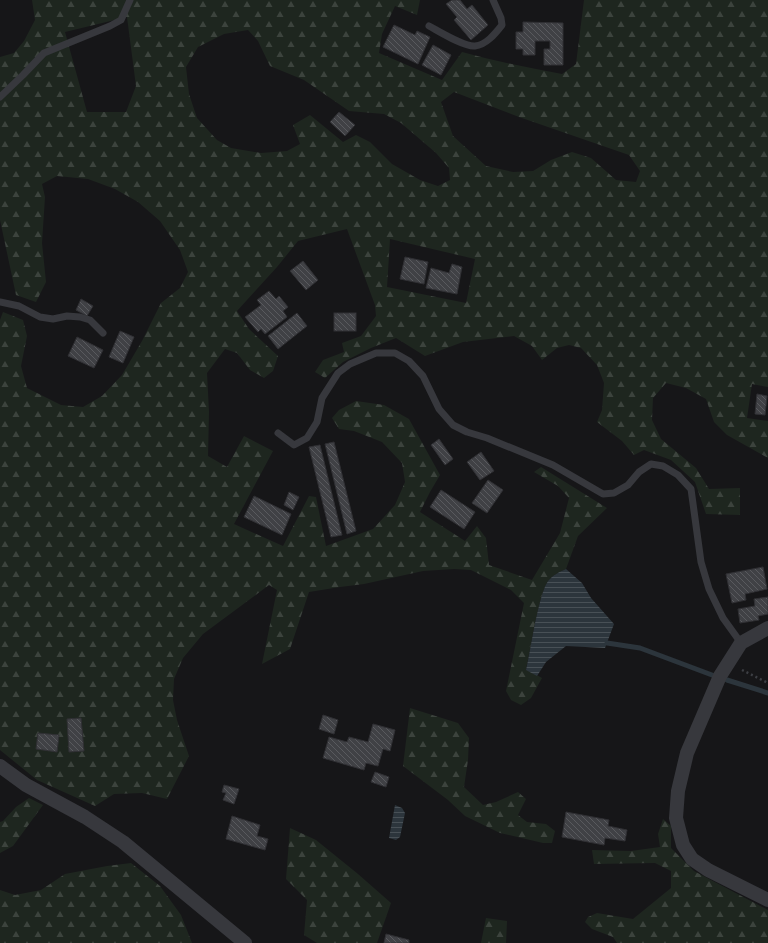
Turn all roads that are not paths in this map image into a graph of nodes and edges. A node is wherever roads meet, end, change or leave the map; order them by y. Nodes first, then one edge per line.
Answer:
1 (130, 0) edge
2 (493, 0) edge
3 (429, 26) dead end
4 (0, 97) edge
5 (0, 302) edge
6 (102, 333) dead end
7 (278, 433) dead end
8 (768, 628) edge
9 (741, 643) junction
10 (0, 766) edge
11 (768, 900) edge
12 (245, 943) edge

1 - 4 lane
2 - 3 lane
5 - 6 lane
7 - 9 lane
8 - 9 street
9 - 11 street
10 - 12 street

